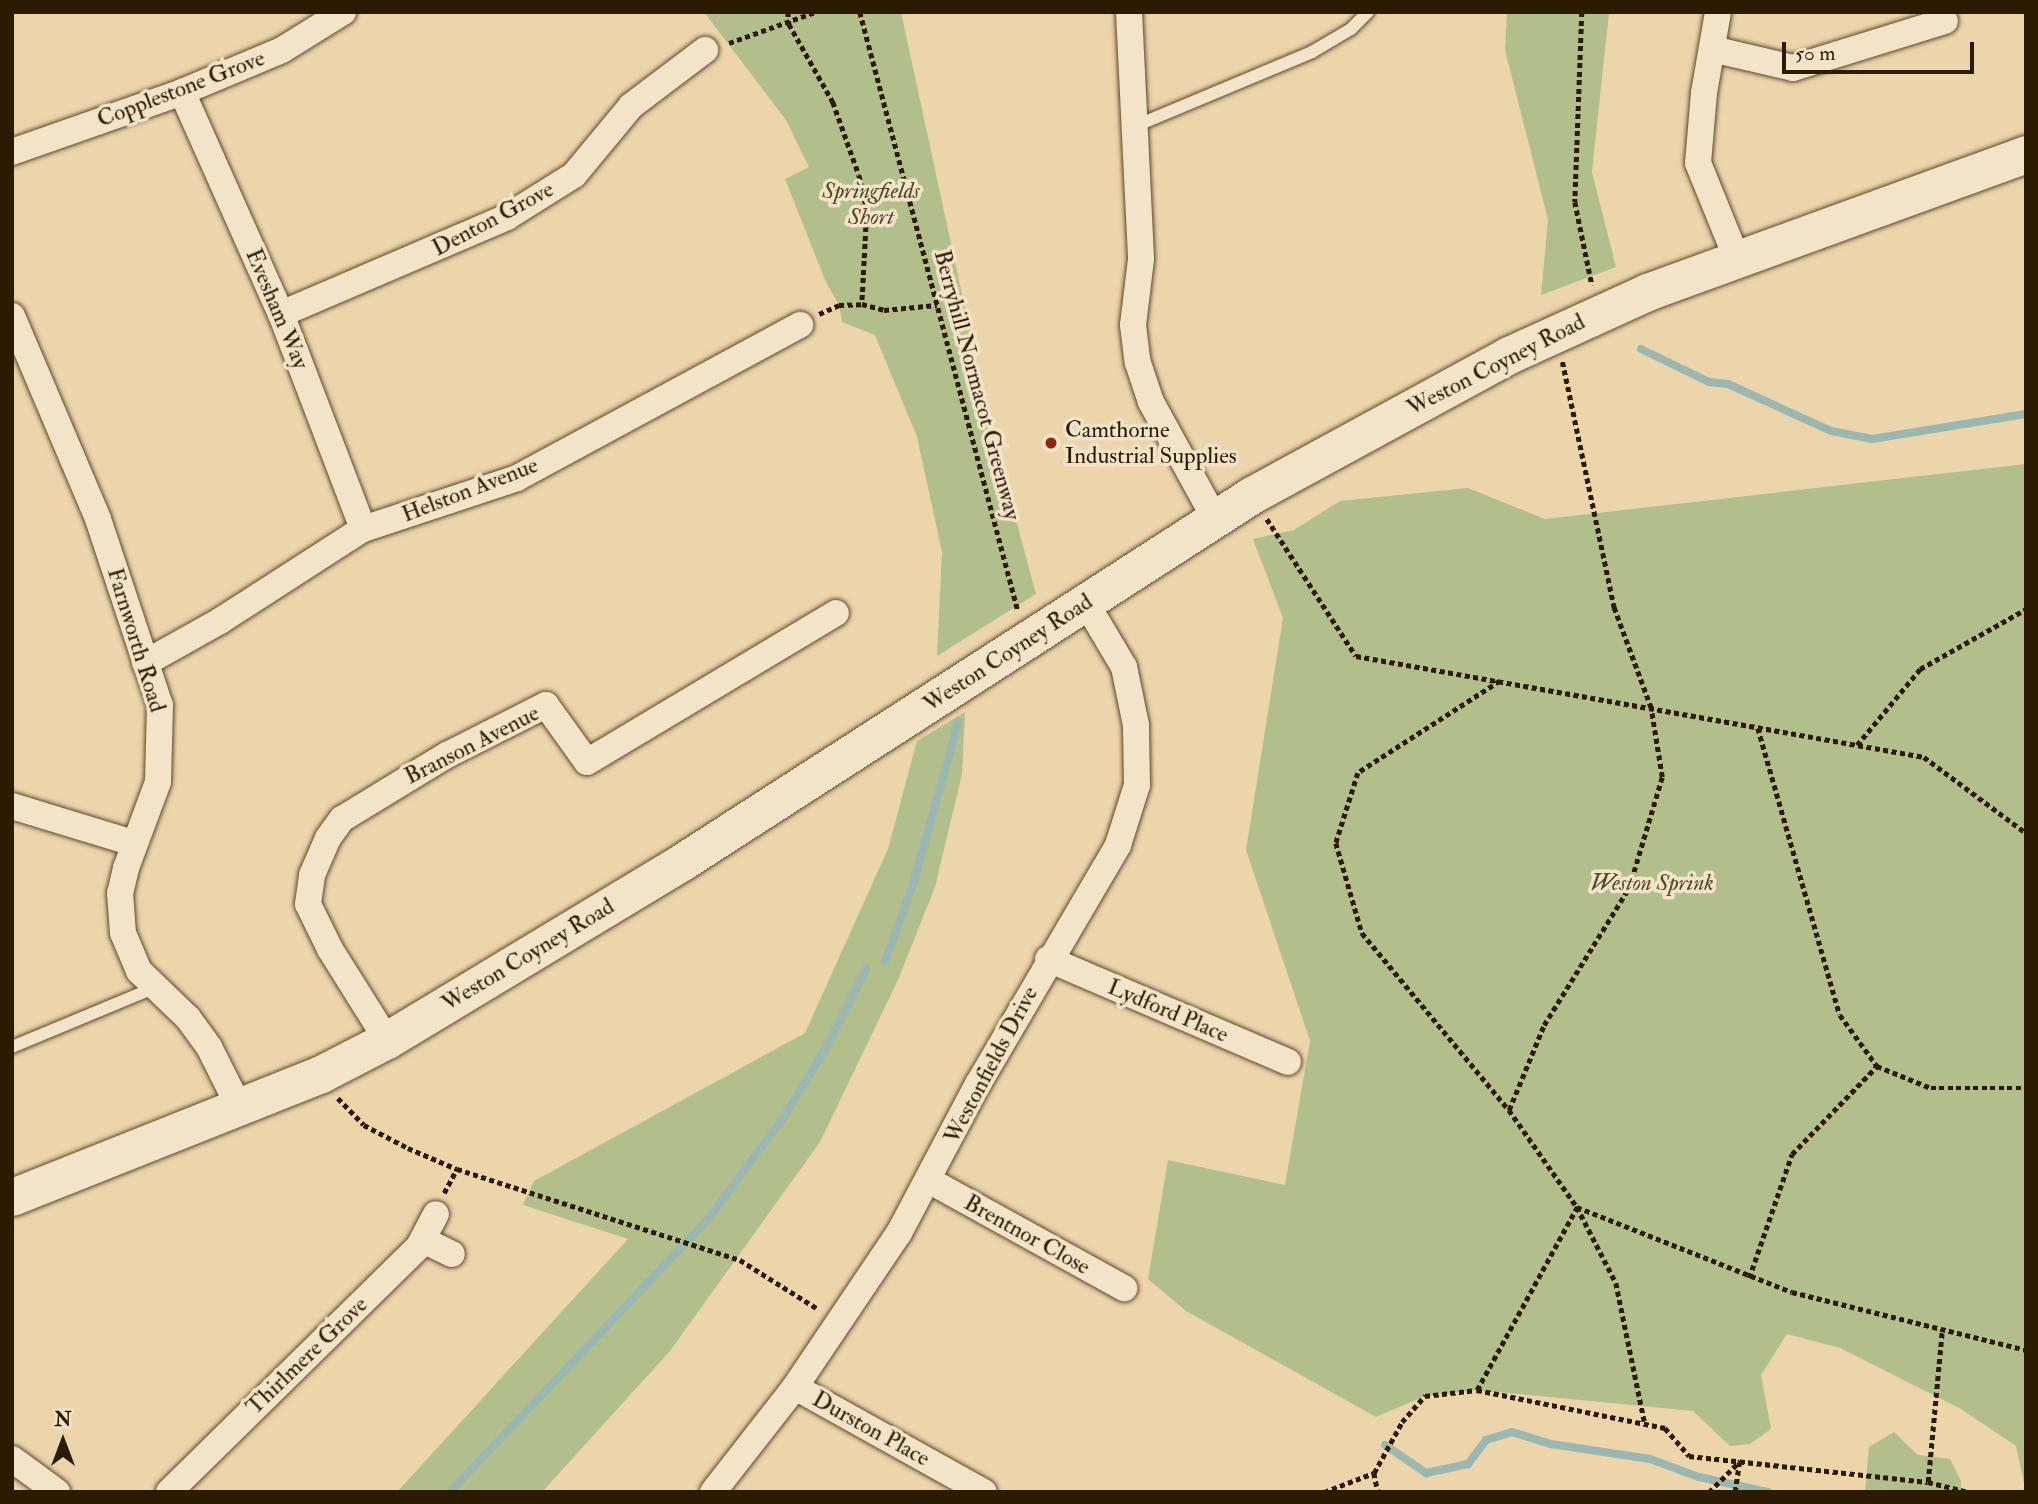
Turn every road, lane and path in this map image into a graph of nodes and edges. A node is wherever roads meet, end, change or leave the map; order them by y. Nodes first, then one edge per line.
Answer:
1 (343, 12) edge
2 (788, 12) edge
3 (815, 12) edge
4 (860, 12) edge
5 (1129, 12) edge
6 (1368, 12) edge
7 (1582, 12) edge
8 (1718, 12) edge
9 (1945, 21) dead end
10 (789, 24) junction
11 (1712, 49) junction
12 (705, 50) joint
13 (182, 92) junction
14 (1133, 128) junction
15 (12, 152) edge
16 (2026, 154) edge
17 (1737, 259) junction
18 (862, 304) junction
19 (937, 305) junction
20 (1600, 313) junction
21 (281, 314) junction
22 (12, 316) edge
23 (800, 325) joint
24 (1556, 333) junction
25 (1252, 495) junction
26 (1215, 519) junction
27 (363, 529) junction
28 (1086, 603) junction
29 (2026, 609) edge
30 (836, 613) dead end
31 (1015, 647) junction
32 (145, 663) junction
33 (1500, 681) junction
34 (1651, 708) junction
35 (1758, 728) junction
36 (1857, 745) junction
37 (12, 806) edge
38 (2026, 833) edge
39 (133, 843) junction
40 (1048, 960) junction
41 (154, 988) junction
42 (387, 1040) junction
43 (12, 1047) edge
44 (1288, 1062) dead end
45 (1877, 1066) junction
46 (321, 1074) junction
47 (2026, 1088) edge
48 (239, 1107) junction
49 (1509, 1110) junction
50 (930, 1181) junction
51 (12, 1196) edge
52 (1577, 1207) junction
53 (436, 1214) dead end
54 (423, 1240) junction
55 (452, 1254) dead end
56 (1749, 1278) junction
57 (1124, 1289) dead end
58 (837, 1321) junction
59 (1942, 1331) junction
60 (2026, 1350) edge
61 (795, 1387) junction
62 (1477, 1390) junction
63 (1645, 1424) junction
64 (12, 1459) edge
65 (1740, 1461) junction
66 (1374, 1473) junction
67 (1928, 1482) junction
68 (57, 1492) edge
69 (169, 1492) edge
70 (713, 1492) edge
71 (984, 1492) edge
72 (1325, 1492) edge
73 (1378, 1492) edge
74 (1709, 1492) edge
75 (1735, 1492) edge
76 (1968, 1492) edge

1 - 13 street, Copplestone Grove
2 - 10 path
3 - 10 path
4 - 19 path, Berryhill Normacot Greenway
5 - 14 street
6 - 14 lane
7 - 20 path
8 - 11 street
9 - 11 street
10 - 12 path
10 - 18 path
11 - 17 street
12 - 21 street, Denton Grove
13 - 15 street, Copplestone Grove
13 - 21 street, Evesham Way
14 - 26 street
16 - 17 street, Weston Coyney Road
17 - 20 street, Weston Coyney Road
18 - 19 path
18 - 23 path
19 - 31 path, Berryhill Normacot Greenway
20 - 24 street, Weston Coyney Road
21 - 27 street, Evesham Way
22 - 32 street, Farnworth Road
23 - 27 street, Helston Avenue
24 - 25 street, Weston Coyney Road
24 - 34 path
25 - 26 street, Weston Coyney Road
25 - 33 path
26 - 28 street, Weston Coyney Road
27 - 32 street, Helston Avenue
28 - 31 street, Weston Coyney Road
28 - 40 street, Westonfields Drive
29 - 36 path
30 - 42 street, Branson Avenue
31 - 42 street, Weston Coyney Road
32 - 39 street, Farnworth Road
33 - 34 path
33 - 49 path
34 - 35 path
34 - 49 path
35 - 36 path
35 - 45 path
36 - 38 path
37 - 39 street
39 - 41 street, Farnworth Road
40 - 44 street, Lydford Place
40 - 50 street, Westonfields Drive
41 - 43 lane
41 - 48 street, Farnworth Road
42 - 46 street, Weston Coyney Road
45 - 47 path
45 - 56 path
46 - 48 street, Weston Coyney Road
46 - 58 path
48 - 51 street, Weston Coyney Road
49 - 52 path
50 - 57 street, Brentnor Close
50 - 58 street, Westonfields Drive
52 - 56 path
52 - 62 path
52 - 63 path
53 - 54 street, Thirlmere Grove
54 - 55 street
54 - 69 street, Thirlmere Grove
56 - 59 path
58 - 61 street, Westonfields Drive
59 - 60 path
59 - 67 path
61 - 70 street, Westonfields Drive
61 - 71 street, Durston Place
62 - 63 path
62 - 66 path
63 - 65 path
64 - 68 street
65 - 67 path
65 - 74 path
65 - 75 path
66 - 72 path
66 - 73 path
67 - 76 path

